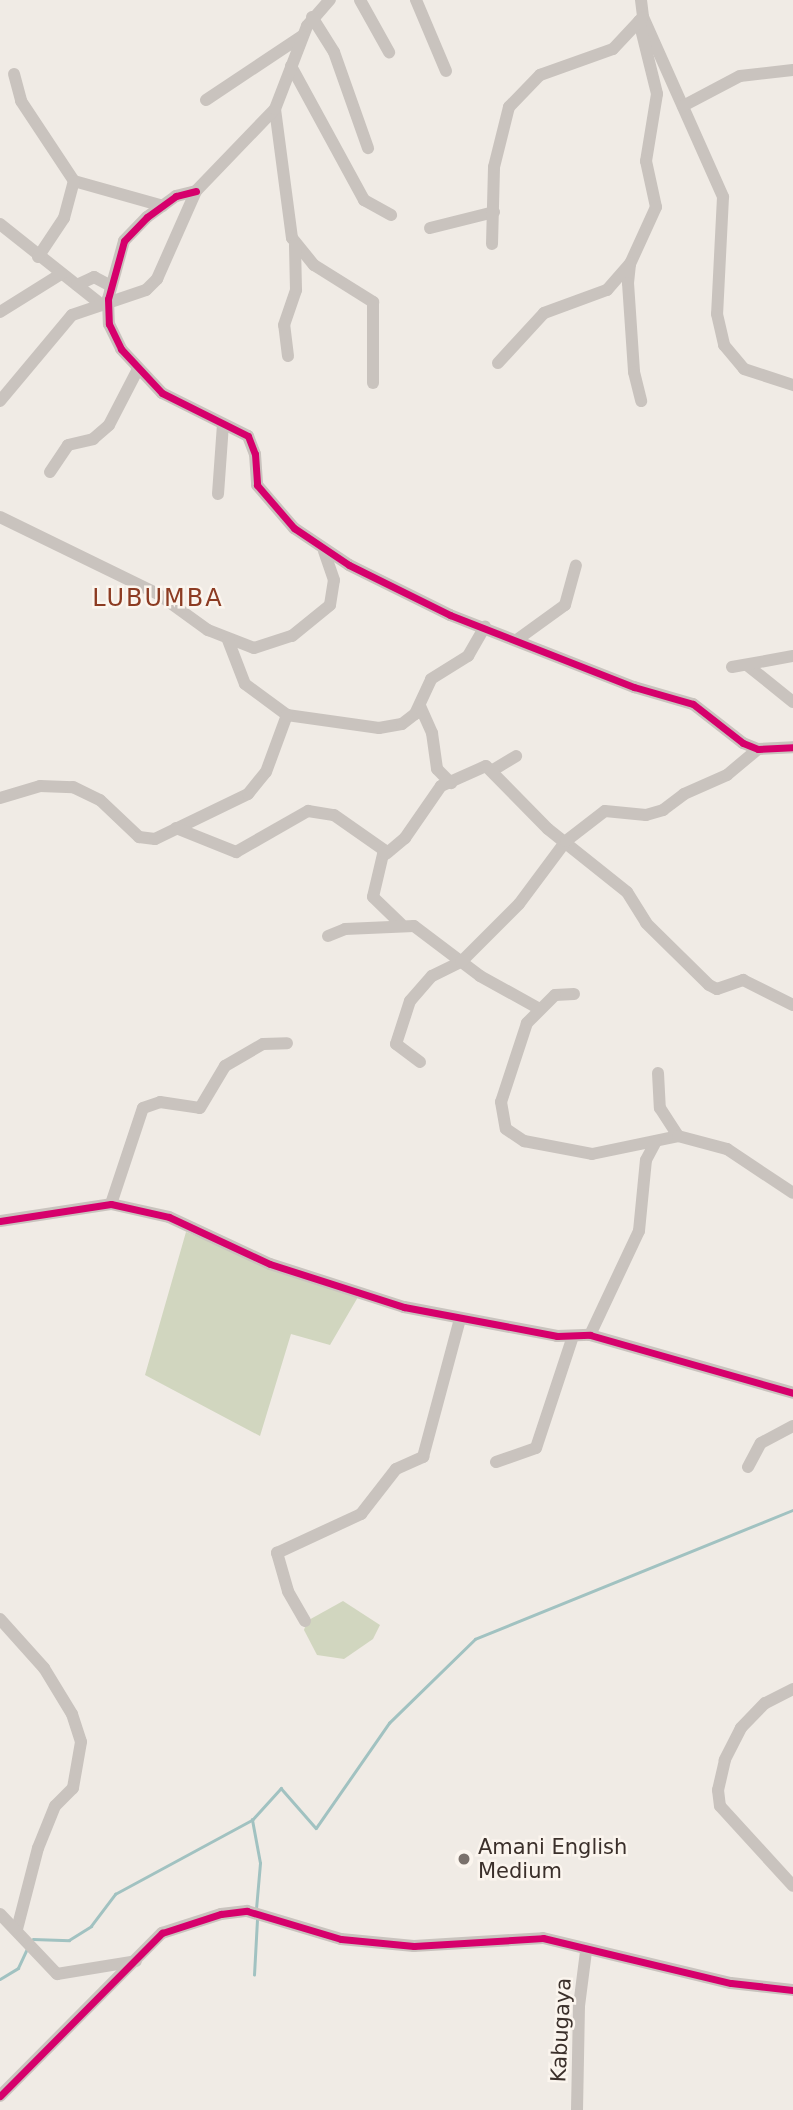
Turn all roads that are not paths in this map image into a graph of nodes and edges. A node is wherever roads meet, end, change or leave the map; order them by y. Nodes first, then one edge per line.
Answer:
1 (330, 0) edge
2 (360, 0) edge
3 (416, 0) edge
4 (645, 1) edge
5 (312, 17) junction
6 (641, 19) junction
7 (302, 36) junction
8 (389, 52) dead end
9 (291, 66) junction
10 (793, 70) edge
11 (446, 71) dead end
12 (14, 74) dead end
13 (206, 100) dead end
14 (683, 106) junction
15 (275, 109) junction
16 (368, 148) dead end
17 (74, 181) junction
18 (196, 191) junction
19 (163, 206) junction
20 (494, 212) junction
21 (391, 215) dead end
22 (0, 224) edge
23 (430, 228) dead end
24 (492, 244) dead end
25 (295, 245) junction
26 (38, 257) junction
27 (630, 264) junction
28 (61, 274) junction
29 (77, 285) junction
30 (111, 286) junction
31 (103, 301) junction
32 (0, 312) edge
33 (288, 356) dead end
34 (498, 363) dead end
35 (138, 369) junction
36 (373, 383) dead end
37 (793, 385) edge
38 (0, 401) edge
39 (641, 401) dead end
40 (223, 424) junction
41 (50, 472) dead end
42 (218, 494) dead end
43 (0, 517) edge
44 (324, 551) junction
45 (576, 565) dead end
46 (485, 628) junction
47 (518, 639) junction
48 (228, 640) junction
49 (793, 656) edge
50 (747, 665) junction
51 (732, 667) dead end
52 (793, 702) edge
53 (420, 706) junction
54 (287, 715) junction
55 (793, 747) edge
56 (758, 749) junction
57 (516, 755) dead end
58 (493, 770) junction
59 (451, 783) junction
60 (0, 798) edge
61 (176, 828) junction
62 (566, 841) junction
63 (386, 854) junction
64 (401, 924) junction
65 (328, 936) dead end
66 (461, 962) junction
67 (574, 994) dead end
68 (793, 1005) edge
69 (538, 1008) junction
70 (288, 1043) dead end
71 (420, 1062) dead end
72 (658, 1073) dead end
73 (678, 1136) junction
74 (656, 1141) junction
75 (793, 1193) edge
76 (111, 1204) junction
77 (0, 1221) edge
78 (460, 1319) junction
79 (590, 1335) junction
80 (573, 1336) junction
81 (793, 1393) edge
82 (793, 1426) edge
83 (496, 1462) dead end
84 (748, 1467) dead end
85 (0, 1619) edge
86 (305, 1621) dead end
87 (793, 1689) edge
88 (793, 1886) edge
89 (0, 1914) edge
90 (22, 1934) junction
91 (586, 1951) junction
92 (137, 1961) junction
93 (793, 1990) edge
94 (0, 2096) edge
95 (577, 2110) edge

1 - 5 street
2 - 8 street
3 - 11 street
4 - 6 street
5 - 7 street
5 - 16 street
6 - 14 street
6 - 20 street
6 - 27 street
7 - 9 street
7 - 13 street
9 - 15 street
9 - 21 street
10 - 14 street
12 - 17 street
14 - 37 street
15 - 18 street
15 - 25 street
17 - 19 street
17 - 26 street
18 - 19 street
18 - 31 street
19 - 30 street
20 - 23 street
20 - 24 street
22 - 26 street
25 - 33 street
25 - 36 street
26 - 28 street
27 - 34 street
27 - 39 street
28 - 29 street
28 - 32 street
29 - 30 street
29 - 31 street
30 - 31 street
31 - 35 street
31 - 38 street
35 - 40 street
35 - 41 street
40 - 42 street
40 - 44 street
43 - 48 street
44 - 46 street
44 - 48 street
45 - 47 street
46 - 47 street
46 - 53 street
47 - 56 street
48 - 54 street
49 - 50 street
50 - 51 street
50 - 52 street
53 - 54 street
53 - 59 street
54 - 61 street
55 - 56 street
56 - 62 street
57 - 58 street
58 - 59 street
58 - 62 street
59 - 63 street
60 - 61 street
61 - 63 street
62 - 66 street
62 - 68 street
63 - 64 street
64 - 65 street
64 - 66 street
66 - 69 street
66 - 71 street
67 - 69 street
69 - 74 street
70 - 76 street
72 - 73 street
73 - 74 street
73 - 75 street
74 - 79 street
76 - 77 street
76 - 78 street
78 - 80 street
78 - 86 street
79 - 80 street
79 - 81 street
80 - 83 street
82 - 84 street
85 - 90 street
87 - 88 street
89 - 90 street
90 - 92 street
91 - 92 street
91 - 93 street
91 - 95 street, Kabugaya
92 - 94 street

